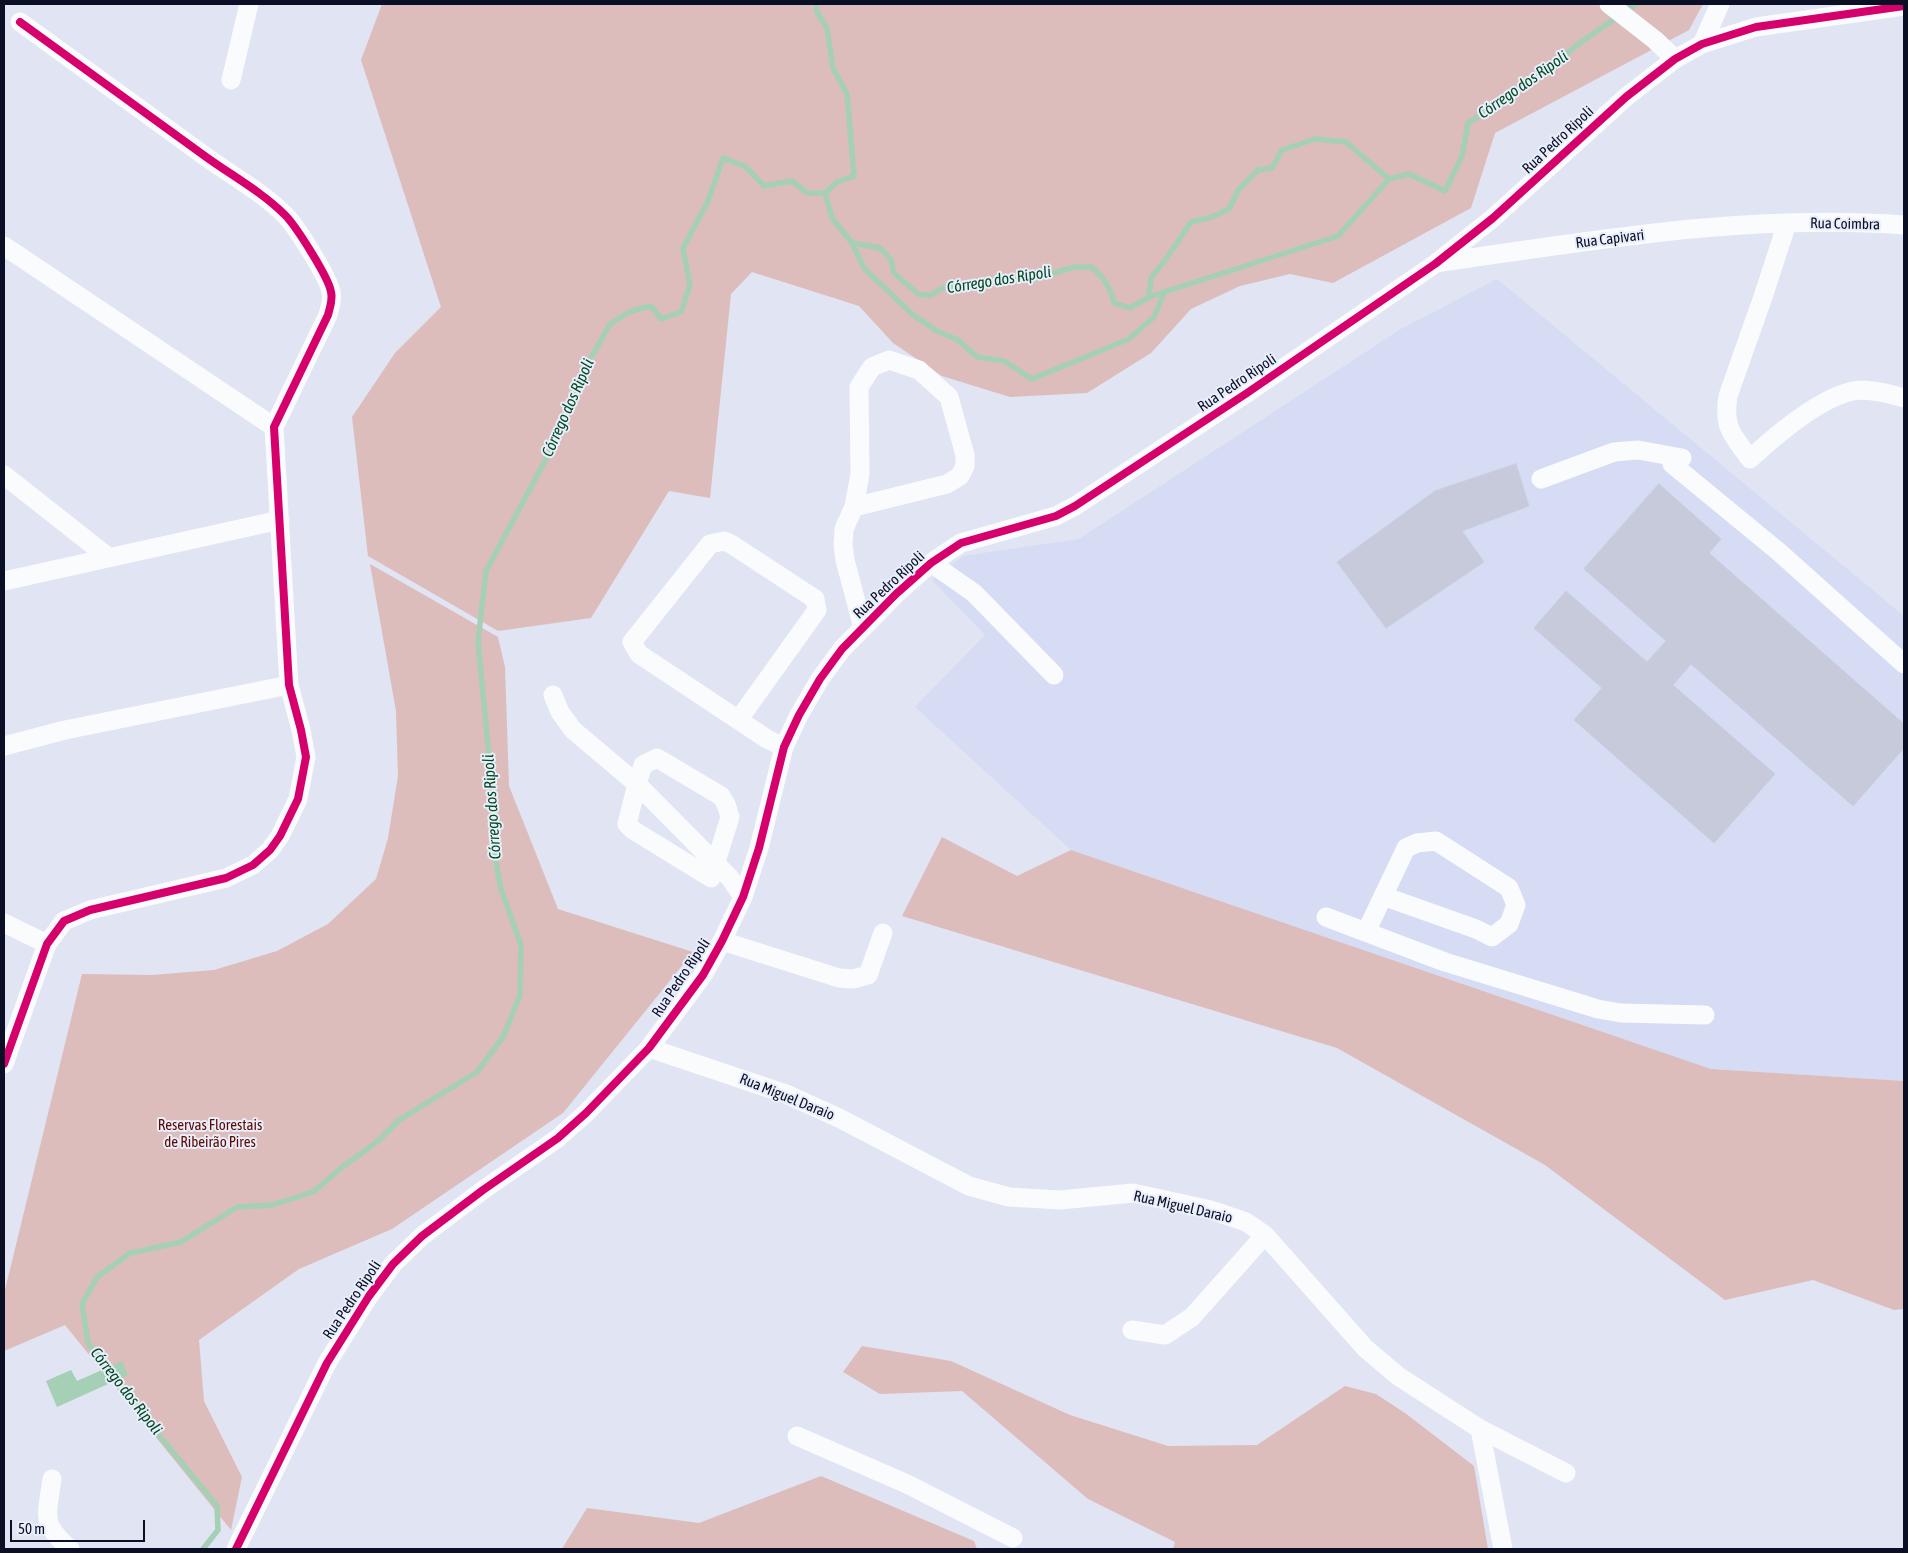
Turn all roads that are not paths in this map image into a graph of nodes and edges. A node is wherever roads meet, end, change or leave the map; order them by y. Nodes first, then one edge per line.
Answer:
1 (249, 4) edge
2 (1720, 4) edge
3 (1904, 6) edge
4 (1615, 8) edge
5 (20, 22) dead end
6 (1702, 44) junction
7 (1675, 59) junction
8 (231, 80) dead end
9 (1787, 223) junction
10 (1904, 225) edge
11 (4, 246) edge
12 (1435, 264) junction
13 (1904, 398) edge
14 (274, 428) junction
15 (4, 475) edge
16 (1541, 479) dead end
17 (854, 507) junction
18 (280, 520) junction
19 (108, 557) junction
20 (932, 563) junction
21 (4, 581) edge
22 (863, 628) junction
23 (1904, 664) edge
24 (1054, 675) dead end
25 (288, 685) junction
26 (552, 696) dead end
27 (739, 719) junction
28 (4, 746) edge
29 (784, 747) junction
30 (637, 784) junction
31 (716, 864) junction
32 (1384, 896) junction
33 (743, 897) junction
34 (1326, 917) dead end
35 (4, 923) edge
36 (1366, 932) junction
37 (883, 933) dead end
38 (722, 942) junction
39 (48, 944) junction
40 (1705, 1015) dead end
41 (649, 1048) junction
42 (4, 1064) edge
43 (1265, 1235) junction
44 (1132, 1330) dead end
45 (1480, 1429) junction
46 (797, 1436) dead end
47 (1566, 1473) dead end
48 (52, 1479) dead end
49 (1013, 1538) dead end
50 (70, 1549) edge
51 (236, 1549) edge
52 (1503, 1549) edge

1 - 8 street
2 - 6 street
3 - 6 street, Rua Pedro Ripoli
4 - 7 street
5 - 14 street
6 - 7 street, Rua Pedro Ripoli
7 - 12 street, Rua Pedro Ripoli
9 - 10 street, Rua Coimbra
9 - 12 street, Rua Capivari
9 - 13 street
11 - 14 street
12 - 20 street, Rua Pedro Ripoli
14 - 18 street
15 - 19 street
16 - 23 street
17 - 17 street
17 - 22 street
18 - 19 street
18 - 25 street
19 - 21 street
20 - 22 street, Rua Pedro Ripoli
20 - 24 street
22 - 29 street, Rua Pedro Ripoli
25 - 28 street
25 - 39 street
26 - 30 street
27 - 27 street
27 - 29 street
29 - 33 street, Rua Pedro Ripoli
30 - 31 street
30 - 31 street
30 - 31 street
31 - 33 street
32 - 32 street
32 - 36 street
33 - 38 street, Rua Pedro Ripoli
34 - 36 street
35 - 39 street
36 - 40 street
37 - 38 street
38 - 41 street, Rua Pedro Ripoli
39 - 42 street
41 - 43 street, Rua Miguel Daraio
41 - 51 street, Rua Pedro Ripoli
43 - 44 street
43 - 45 street, Rua Miguel Daraio
45 - 47 street, Rua Miguel Daraio
45 - 52 street
46 - 49 street
48 - 50 street

